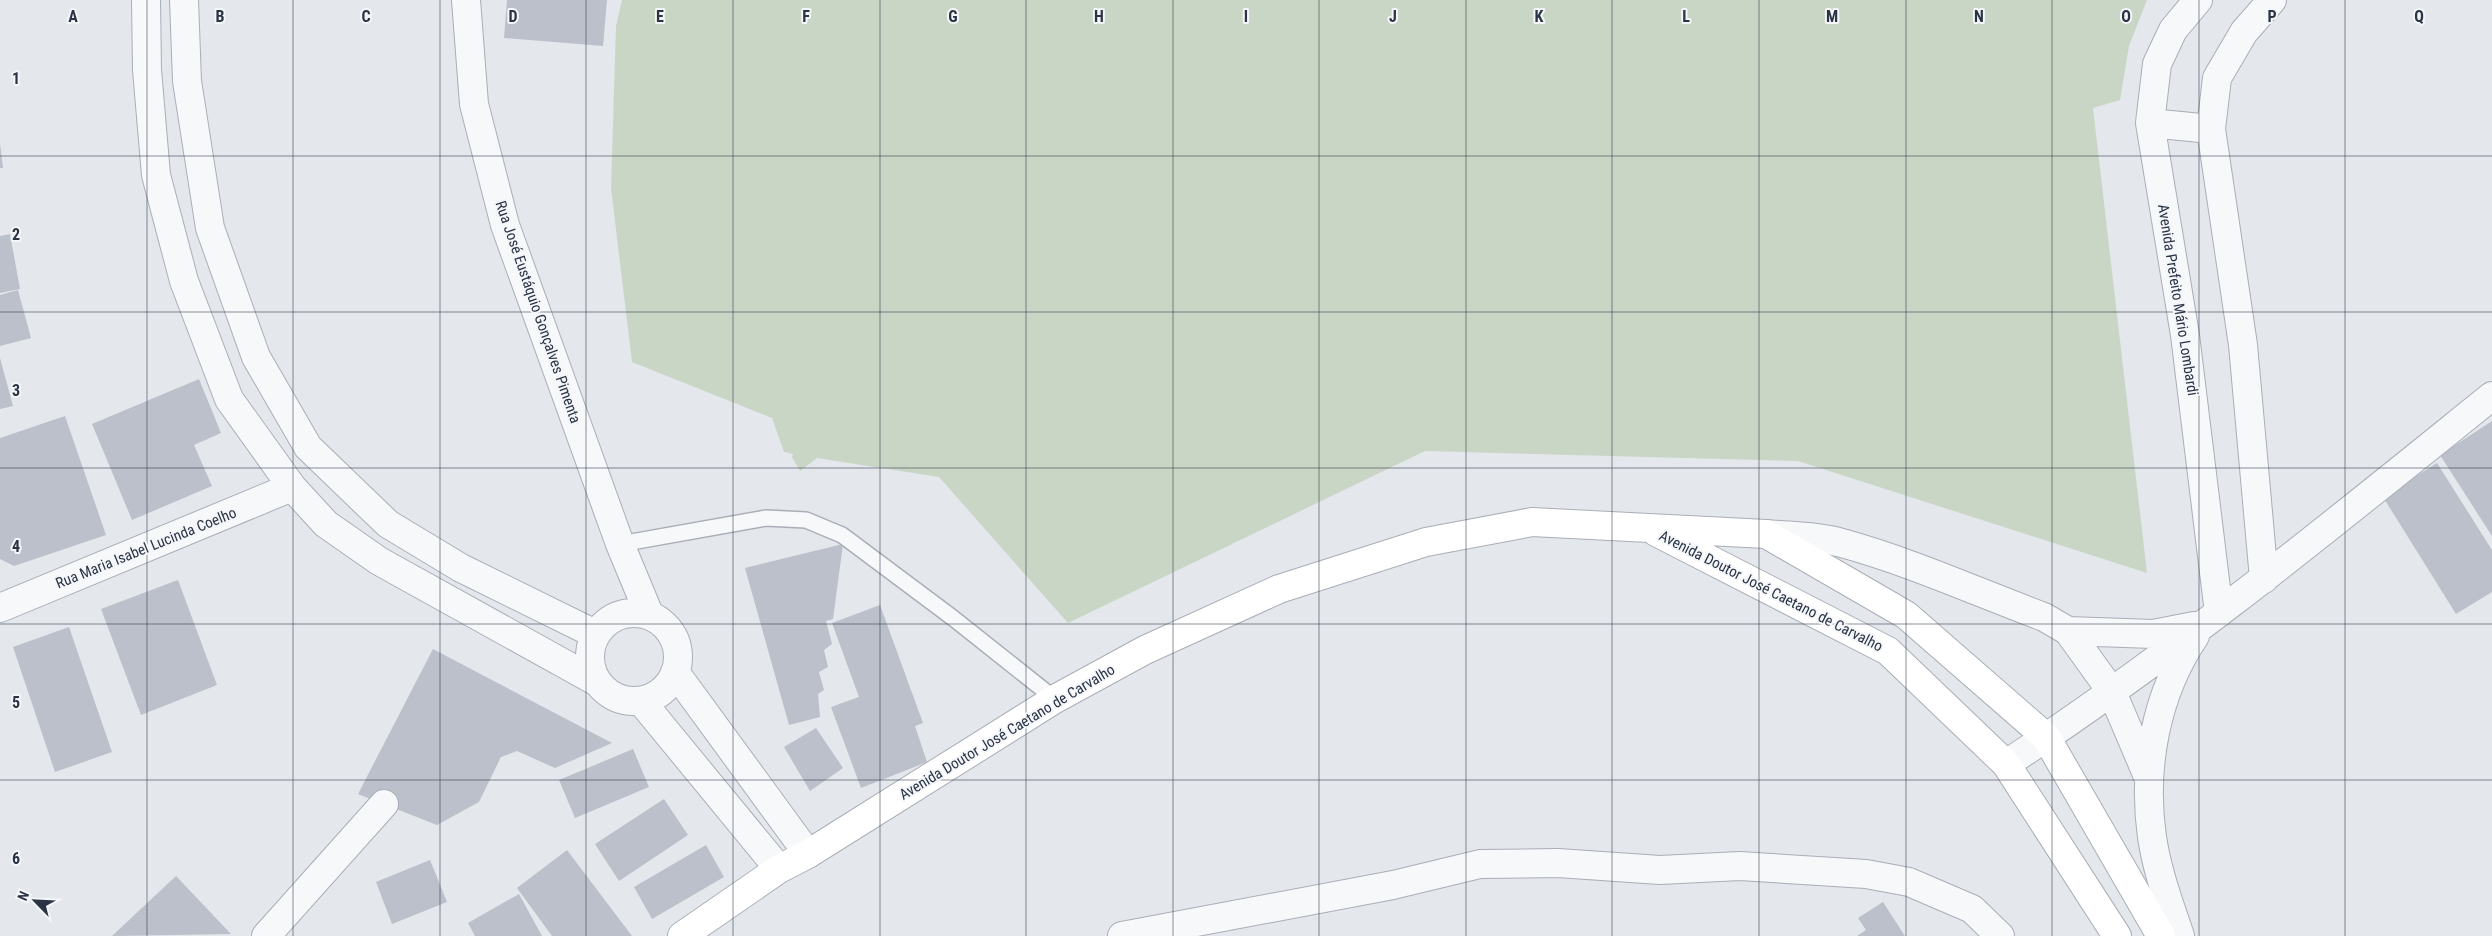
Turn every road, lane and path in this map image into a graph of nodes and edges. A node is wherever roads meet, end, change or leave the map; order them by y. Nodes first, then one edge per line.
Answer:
1 (146, 0) edge
2 (184, 0) edge
3 (466, 0) edge
4 (2198, 0) edge
5 (2272, 0) edge
6 (2150, 123) junction
7 (2210, 129) junction
8 (2492, 396) edge
9 (292, 487) junction
10 (1646, 527) junction
11 (1766, 534) junction
12 (620, 544) junction
13 (2264, 580) junction
14 (0, 608) edge
15 (649, 614) junction
16 (2211, 618) junction
17 (2068, 630) junction
18 (596, 634) junction
19 (675, 672) junction
20 (597, 682) junction
21 (2112, 692) junction
22 (1056, 699) junction
23 (640, 701) junction
24 (2046, 737) junction
25 (2006, 764) junction
26 (2149, 779) junction
27 (384, 804) dead end
28 (808, 854) junction
29 (779, 869) junction
30 (266, 936) edge
31 (682, 936) edge
32 (1122, 936) edge
33 (2000, 936) edge
34 (2117, 936) edge
35 (2161, 936) edge
36 (2180, 936) edge

1 - 9 street
2 - 18 street
3 - 12 street, Rua José Eustáquio Gonçalves Pimenta
4 - 6 street, Avenida Prefeito Mário Lombardi
5 - 7 street
6 - 7 street
6 - 16 street, Avenida Prefeito Mário Lombardi
7 - 13 street
8 - 13 street
9 - 14 street, Rua Maria Isabel Lucinda Coelho
9 - 20 street
10 - 11 main road, Avenida Doutor José Caetano de Carvalho
10 - 22 main road, Avenida Doutor José Caetano de Carvalho
10 - 25 main road, Avenida Doutor José Caetano de Carvalho
11 - 17 street
11 - 24 main road, Avenida Doutor José Caetano de Carvalho
12 - 15 street, Rua José Eustáquio Gonçalves Pimenta
12 - 22 lane
13 - 16 street
15 - 18 street
15 - 19 street
16 - 17 street
16 - 21 street
16 - 26 street
17 - 21 street
18 - 20 street
19 - 23 street
19 - 28 street
20 - 23 street
21 - 24 street
21 - 26 street
22 - 28 main road, Avenida Doutor José Caetano de Carvalho
23 - 29 street
24 - 25 street
24 - 35 main road, Avenida Doutor José Caetano de Carvalho
25 - 34 main road, Avenida Doutor José Caetano de Carvalho
26 - 36 street
27 - 30 street
28 - 29 main road, Avenida Doutor José Caetano de Carvalho
29 - 31 main road, Avenida Doutor José Caetano de Carvalho
32 - 33 street

